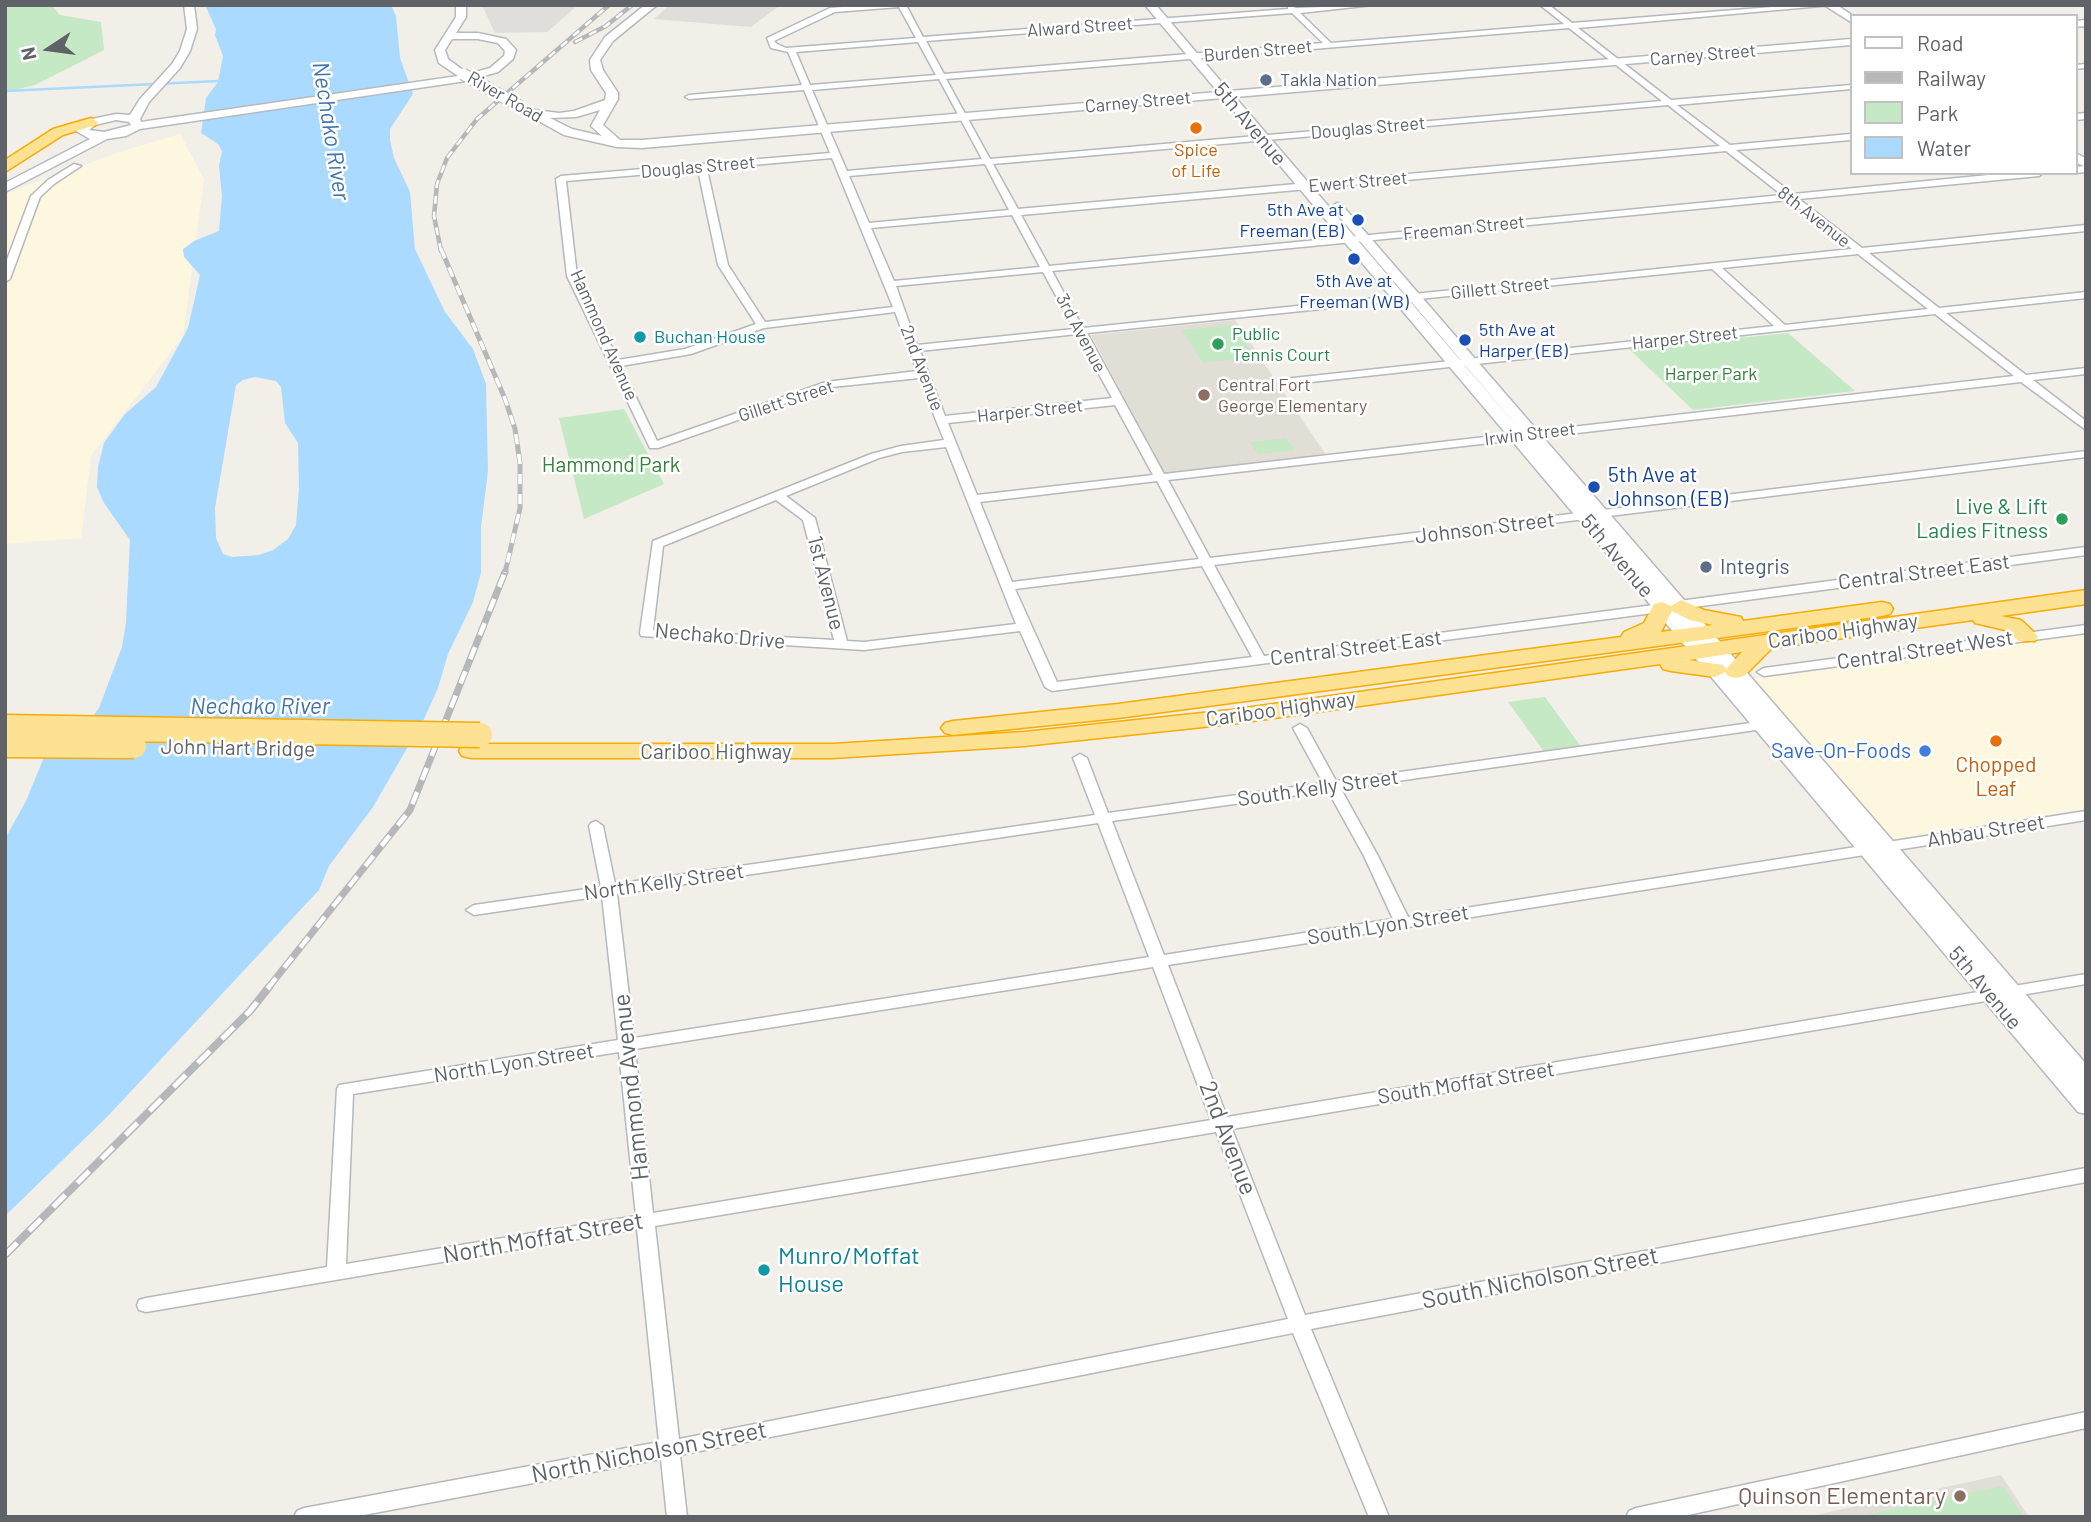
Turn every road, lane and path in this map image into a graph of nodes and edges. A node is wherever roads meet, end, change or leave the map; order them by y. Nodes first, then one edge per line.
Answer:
1 (189, 5) edge
2 (461, 5) edge
3 (652, 5) edge
4 (901, 5) edge
5 (1150, 5) edge
6 (1163, 5) edge
7 (1369, 5) edge
8 (1544, 5) edge
9 (1828, 5) edge
10 (1291, 8) edge
11 (469, 11) edge
12 (1850, 18) edge
13 (1175, 20) junction
14 (1163, 21) junction
15 (1570, 26) junction
16 (452, 36) junction
17 (492, 38) junction
18 (921, 40) junction
19 (1850, 42) edge
20 (1329, 46) junction
21 (791, 50) junction
22 (1206, 55) junction
23 (1194, 56) junction
24 (1616, 62) junction
25 (457, 67) junction
26 (941, 77) junction
27 (1850, 87) edge
28 (807, 88) junction
29 (1240, 94) junction
30 (1226, 95) junction
31 (689, 97) dead end
32 (144, 101) junction
33 (1667, 102) junction
34 (609, 103) junction
35 (521, 107) junction
36 (116, 117) junction
37 (963, 117) junction
38 (168, 120) junction
39 (135, 122) junction
40 (553, 125) junction
41 (90, 128) junction
42 (824, 129) junction
43 (104, 136) junction
44 (1276, 136) junction
45 (1850, 137) edge
46 (1262, 138) junction
47 (617, 143) junction
48 (1727, 148) junction
49 (68, 153) junction
50 (835, 155) junction
51 (988, 162) junction
52 (78, 166) dead end
53 (5, 167) edge
54 (702, 167) junction
55 (842, 174) junction
56 (2018, 175) edge
57 (561, 179) joint
58 (1317, 185) junction
59 (1303, 187) junction
60 (5, 188) edge
61 (1789, 197) junction
62 (1015, 213) junction
63 (864, 226) junction
64 (2086, 228) edge
65 (1364, 238) junction
66 (1347, 240) junction
67 (1859, 251) junction
68 (1714, 266) junction
69 (1046, 269) junction
70 (5, 279) edge
71 (890, 284) junction
72 (2086, 295) edge
73 (1415, 297) junction
74 (1398, 299) junction
75 (900, 309) junction
76 (1936, 311) junction
77 (762, 325) junction
78 (1783, 328) junction
79 (1080, 331) junction
80 (914, 348) junction
81 (1471, 361) junction
82 (1453, 363) junction
83 (616, 364) junction
84 (2086, 371) edge
85 (923, 374) junction
86 (2022, 378) junction
87 (1284, 382) dead end
88 (1118, 401) junction
89 (942, 420) junction
90 (2086, 427) edge
91 (1533, 434) junction
92 (1515, 436) junction
93 (951, 443) junction
94 (654, 446) joint
95 (2086, 454) edge
96 (1160, 478) junction
97 (777, 495) junction
98 (974, 499) junction
99 (1601, 514) junction
100 (1583, 516) junction
101 (2086, 551) edge
102 (1206, 563) junction
103 (2086, 582) edge
104 (1009, 586) junction
105 (1978, 596) junction
106 (2086, 597) edge
107 (1671, 607) junction
108 (1943, 617) junction
109 (1024, 627) junction
110 (2086, 629) edge
111 (1761, 634) junction
112 (2027, 636) junction
113 (1611, 644) junction
114 (842, 646) junction
115 (1709, 650) junction
116 (1260, 660) junction
117 (1765, 672) dead end
118 (1052, 687) joint
119 (1771, 724) junction
120 (1300, 728) dead end
121 (6, 733) edge
122 (476, 743) junction
123 (1080, 758) dead end
124 (1331, 786) junction
125 (2086, 815) edge
126 (1103, 818) junction
127 (596, 825) dead end
128 (1877, 848) junction
129 (855, 854) joint
130 (609, 890) junction
131 (474, 910) dead end
132 (1403, 923) junction
133 (1158, 961) junction
134 (2086, 979) edge
135 (2002, 994) junction
136 (891, 1004) joint
137 (626, 1045) junction
138 (2086, 1080) edge
139 (2086, 1106) edge
140 (1223, 1124) junction
141 (940, 1171) joint
142 (2086, 1175) edge
143 (646, 1221) junction
144 (336, 1273) junction
145 (146, 1305) dead end
146 (1298, 1324) junction
147 (994, 1384) joint
148 (2086, 1420) edge
149 (669, 1449) junction
150 (316, 1516) edge
151 (677, 1517) edge
152 (1379, 1517) edge
153 (1636, 1517) edge

1 - 32 main road
2 - 16 main road, River Road
3 - 34 main road
4 - 18 street, 3rd Avenue
4 - 21 street, 2nd Avenue
5 - 14 main road, 5th Avenue
6 - 13 main road, 5th Avenue
7 - 10 street, Alward Street
8 - 15 street, 8th Avenue
9 - 12 main road
9 - 15 street, Burden Street
10 - 13 street, Alward Street
10 - 20 street
11 - 16 main road
11 - 17 main road
13 - 14 street, Alward Street
13 - 22 main road, 5th Avenue
14 - 18 street, Alward Street
14 - 23 main road, 5th Avenue
15 - 20 street, Burden Street
15 - 24 street, 8th Avenue
16 - 17 main road
16 - 25 main road, River Road
17 - 25 main road
17 - 38 main road
18 - 21 street, Alward Street
18 - 26 street, 3rd Avenue
19 - 24 main road, Carney Street
20 - 22 street, Burden Street
21 - 28 street, 2nd Avenue
22 - 23 street, Burden Street
22 - 29 main road, 5th Avenue
23 - 26 street, Burden Street
23 - 30 main road, 5th Avenue
24 - 29 main road, Carney Street
24 - 33 street, 8th Avenue
25 - 35 main road, River Road, bridge
26 - 28 street, Burden Street
26 - 37 street, 3rd Avenue
27 - 33 street, Douglas Street
28 - 31 street, Burden Street
28 - 42 street, 2nd Avenue
29 - 30 main road, Carney Street
29 - 44 main road, 5th Avenue
30 - 37 main road, Carney Street
30 - 46 main road, 5th Avenue
32 - 36 main road
32 - 38 main road
32 - 39 main road
33 - 44 street, Douglas Street
33 - 48 street, 8th Avenue
34 - 35 main road
34 - 40 main road
34 - 47 main road
35 - 40 main road, River Road
36 - 39 main road
36 - 41 main road
37 - 42 main road, Carney Street
37 - 51 street, 3rd Avenue
38 - 39 main road
39 - 43 main road
40 - 47 main road, Carney Street
41 - 43 main road
41 - 49 main road
41 - 53 highway
42 - 47 main road, Carney Street
42 - 50 street, 2nd Avenue
43 - 49 main road
44 - 46 street, Douglas Street
44 - 58 main road, 5th Avenue
45 - 48 street, Ewert Street
46 - 51 street, Douglas Street
46 - 59 main road, 5th Avenue
48 - 58 street, Ewert Street
48 - 61 street, 8th Avenue
49 - 60 main road
50 - 54 street, Douglas Street
50 - 55 street, 2nd Avenue
51 - 55 street, Douglas Street
51 - 62 street, 3rd Avenue
52 - 70 street
54 - 57 street, Douglas Street
54 - 77 street
55 - 63 street, 2nd Avenue
56 - 61 street, Freeman Street
57 - 83 street, Hammond Avenue
58 - 59 street, Ewert Street
58 - 65 main road, 5th Avenue
59 - 62 street, Ewert Street
59 - 66 main road, 5th Avenue
61 - 65 street, Freeman Street
61 - 67 street, 8th Avenue
62 - 63 street, Ewert Street
62 - 69 street, 3rd Avenue
63 - 71 street, 2nd Avenue
64 - 67 street, Gillett Street
65 - 66 street, Freeman Street
65 - 73 main road, 5th Avenue
66 - 69 street, Freeman Street
66 - 74 main road, 5th Avenue
67 - 68 street, Gillett Street
67 - 76 street, 8th Avenue
68 - 73 street, Gillett Street
68 - 78 street
69 - 71 street, Freeman Street
69 - 79 street, 3rd Avenue
71 - 75 street, 2nd Avenue
72 - 76 street, Harper Street
73 - 74 street, Gillett Street
73 - 81 main road, 5th Avenue
74 - 79 street, Gillett Street
74 - 82 main road, 5th Avenue
75 - 77 street
75 - 80 street, 2nd Avenue
76 - 78 street, Harper Street
76 - 86 street, 8th Avenue
77 - 83 street
78 - 81 street, Harper Street
79 - 80 street, Gillett Street
79 - 88 street, 3rd Avenue
80 - 85 street, 2nd Avenue
81 - 82 street, Harper Street
81 - 91 main road, 5th Avenue
82 - 87 street, Harper Street
82 - 92 main road, 5th Avenue
83 - 94 street, Hammond Avenue
84 - 86 street, Irwin Street
85 - 89 street, 2nd Avenue
85 - 94 street, Gillett Street
86 - 90 street, 8th Avenue
86 - 91 street, Irwin Street
88 - 89 street, Harper Street
88 - 96 street, 3rd Avenue
89 - 93 street, 2nd Avenue
91 - 92 street, Irwin Street
91 - 99 main road, 5th Avenue
92 - 96 street, Irwin Street
92 - 100 main road, 5th Avenue
93 - 97 street, Nechako Drive
93 - 98 street, 2nd Avenue
95 - 99 street, Johnson Street
96 - 98 street, Irwin Street
96 - 102 street, 3rd Avenue
97 - 114 street, 1st Avenue
97 - 114 street, Nechako Drive
98 - 104 street, 2nd Avenue
99 - 100 street, Johnson Street
99 - 107 main road, 5th Avenue
100 - 102 street, Johnson Street
100 - 107 main road, 5th Avenue
101 - 107 street, Central Street East
102 - 104 street, Johnson Street
102 - 116 street, 3rd Avenue
103 - 105 highway, Cariboo Highway
104 - 109 street, 2nd Avenue
105 - 111 highway, Cariboo Highway
105 - 115 highway
106 - 108 highway, Cariboo Highway
107 - 111 highway
107 - 113 highway
107 - 115 main road, 5th Avenue
107 - 116 street, Central Street East
108 - 111 highway, Cariboo Highway
108 - 112 highway
109 - 114 street, Nechako Drive
109 - 118 street, 2nd Avenue
110 - 112 street, Central Street West
111 - 115 highway
111 - 115 highway, Cariboo Highway
112 - 117 street, Central Street West
113 - 115 highway, Cariboo Highway
113 - 122 highway, Cariboo Highway
115 - 119 main road, 5th Avenue
115 - 122 highway, Cariboo Highway
116 - 118 street, Central Street East
119 - 124 street, South Kelly Street
119 - 128 main road, 5th Avenue
120 - 124 street
121 - 122 highway, John Hart Bridge, bridge
123 - 126 street, 2nd Avenue
124 - 126 street, South Kelly Street
124 - 132 street
125 - 128 street, Ahbau Street
126 - 129 street, South Kelly Street
126 - 133 street, 2nd Avenue
127 - 130 street, Hammond Avenue
128 - 132 street, South Lyon Street
128 - 135 main road, 5th Avenue
129 - 130 street, North Kelly Street
130 - 131 street, North Kelly Street
130 - 137 street, Hammond Avenue
132 - 133 street, South Lyon Street
133 - 136 street, South Lyon Street
133 - 140 street, 2nd Avenue
134 - 135 street, South Moffat Street
135 - 138 main road, 5th Avenue
135 - 139 main road, 5th Avenue
135 - 140 street, South Moffat Street
136 - 137 street, North Lyon Street
137 - 143 street, Hammond Avenue
137 - 144 street, North Lyon Street
140 - 141 street, South Moffat Street
140 - 146 street, 2nd Avenue
141 - 143 street, North Moffat Street
142 - 146 street, South Nicholson Street
143 - 144 street, North Moffat Street
143 - 149 street, Hammond Avenue
144 - 145 street, North Moffat Street
146 - 147 street, South Nicholson Street
146 - 152 street, 2nd Avenue
147 - 149 street, North Nicholson Street
148 - 153 street
149 - 150 street, North Nicholson Street
149 - 151 street, Hammond Avenue

